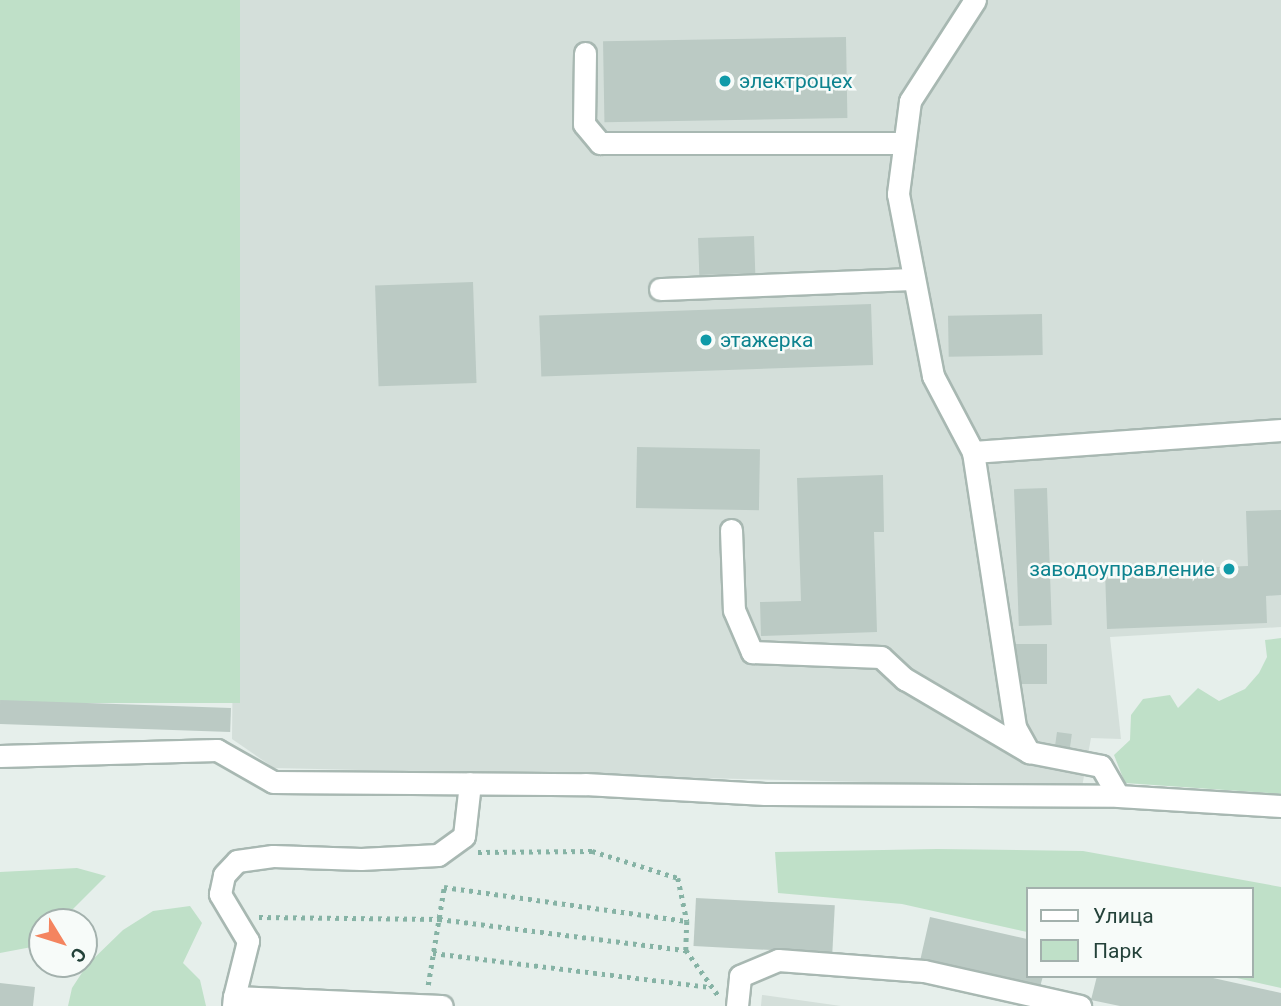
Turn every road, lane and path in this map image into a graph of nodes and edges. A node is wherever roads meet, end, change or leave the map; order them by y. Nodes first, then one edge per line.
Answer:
1 (975, 0) edge
2 (585, 53) dead end
3 (904, 143) junction
4 (914, 279) junction
5 (660, 289) dead end
6 (1281, 430) edge
7 (973, 452) junction
8 (732, 530) dead end
9 (1029, 752) junction
10 (0, 756) edge
11 (470, 783) junction
12 (1118, 796) junction
13 (1281, 806) edge
14 (464, 852) dead end
15 (439, 881) dead end
16 (444, 887) junction
17 (232, 916) junction
18 (439, 919) junction
19 (687, 921) junction
20 (686, 950) junction
21 (433, 953) junction
22 (712, 987) junction
23 (234, 1001) edge
24 (434, 1004) edge
25 (729, 1004) edge
26 (1080, 1006) edge

1 - 3 lane
2 - 3 lane
3 - 4 lane
4 - 5 lane
4 - 7 lane
6 - 7 lane
7 - 9 lane
8 - 9 lane
9 - 12 lane
10 - 11 lane
11 - 12 lane
11 - 17 lane
12 - 13 lane
14 - 19 path
15 - 16 path
16 - 18 path
16 - 19 path
17 - 18 path
17 - 23 lane
18 - 20 path
18 - 21 path
19 - 20 path
20 - 22 path
21 - 22 path
21 - 24 path
22 - 25 path
23 - 24 lane
25 - 26 lane

